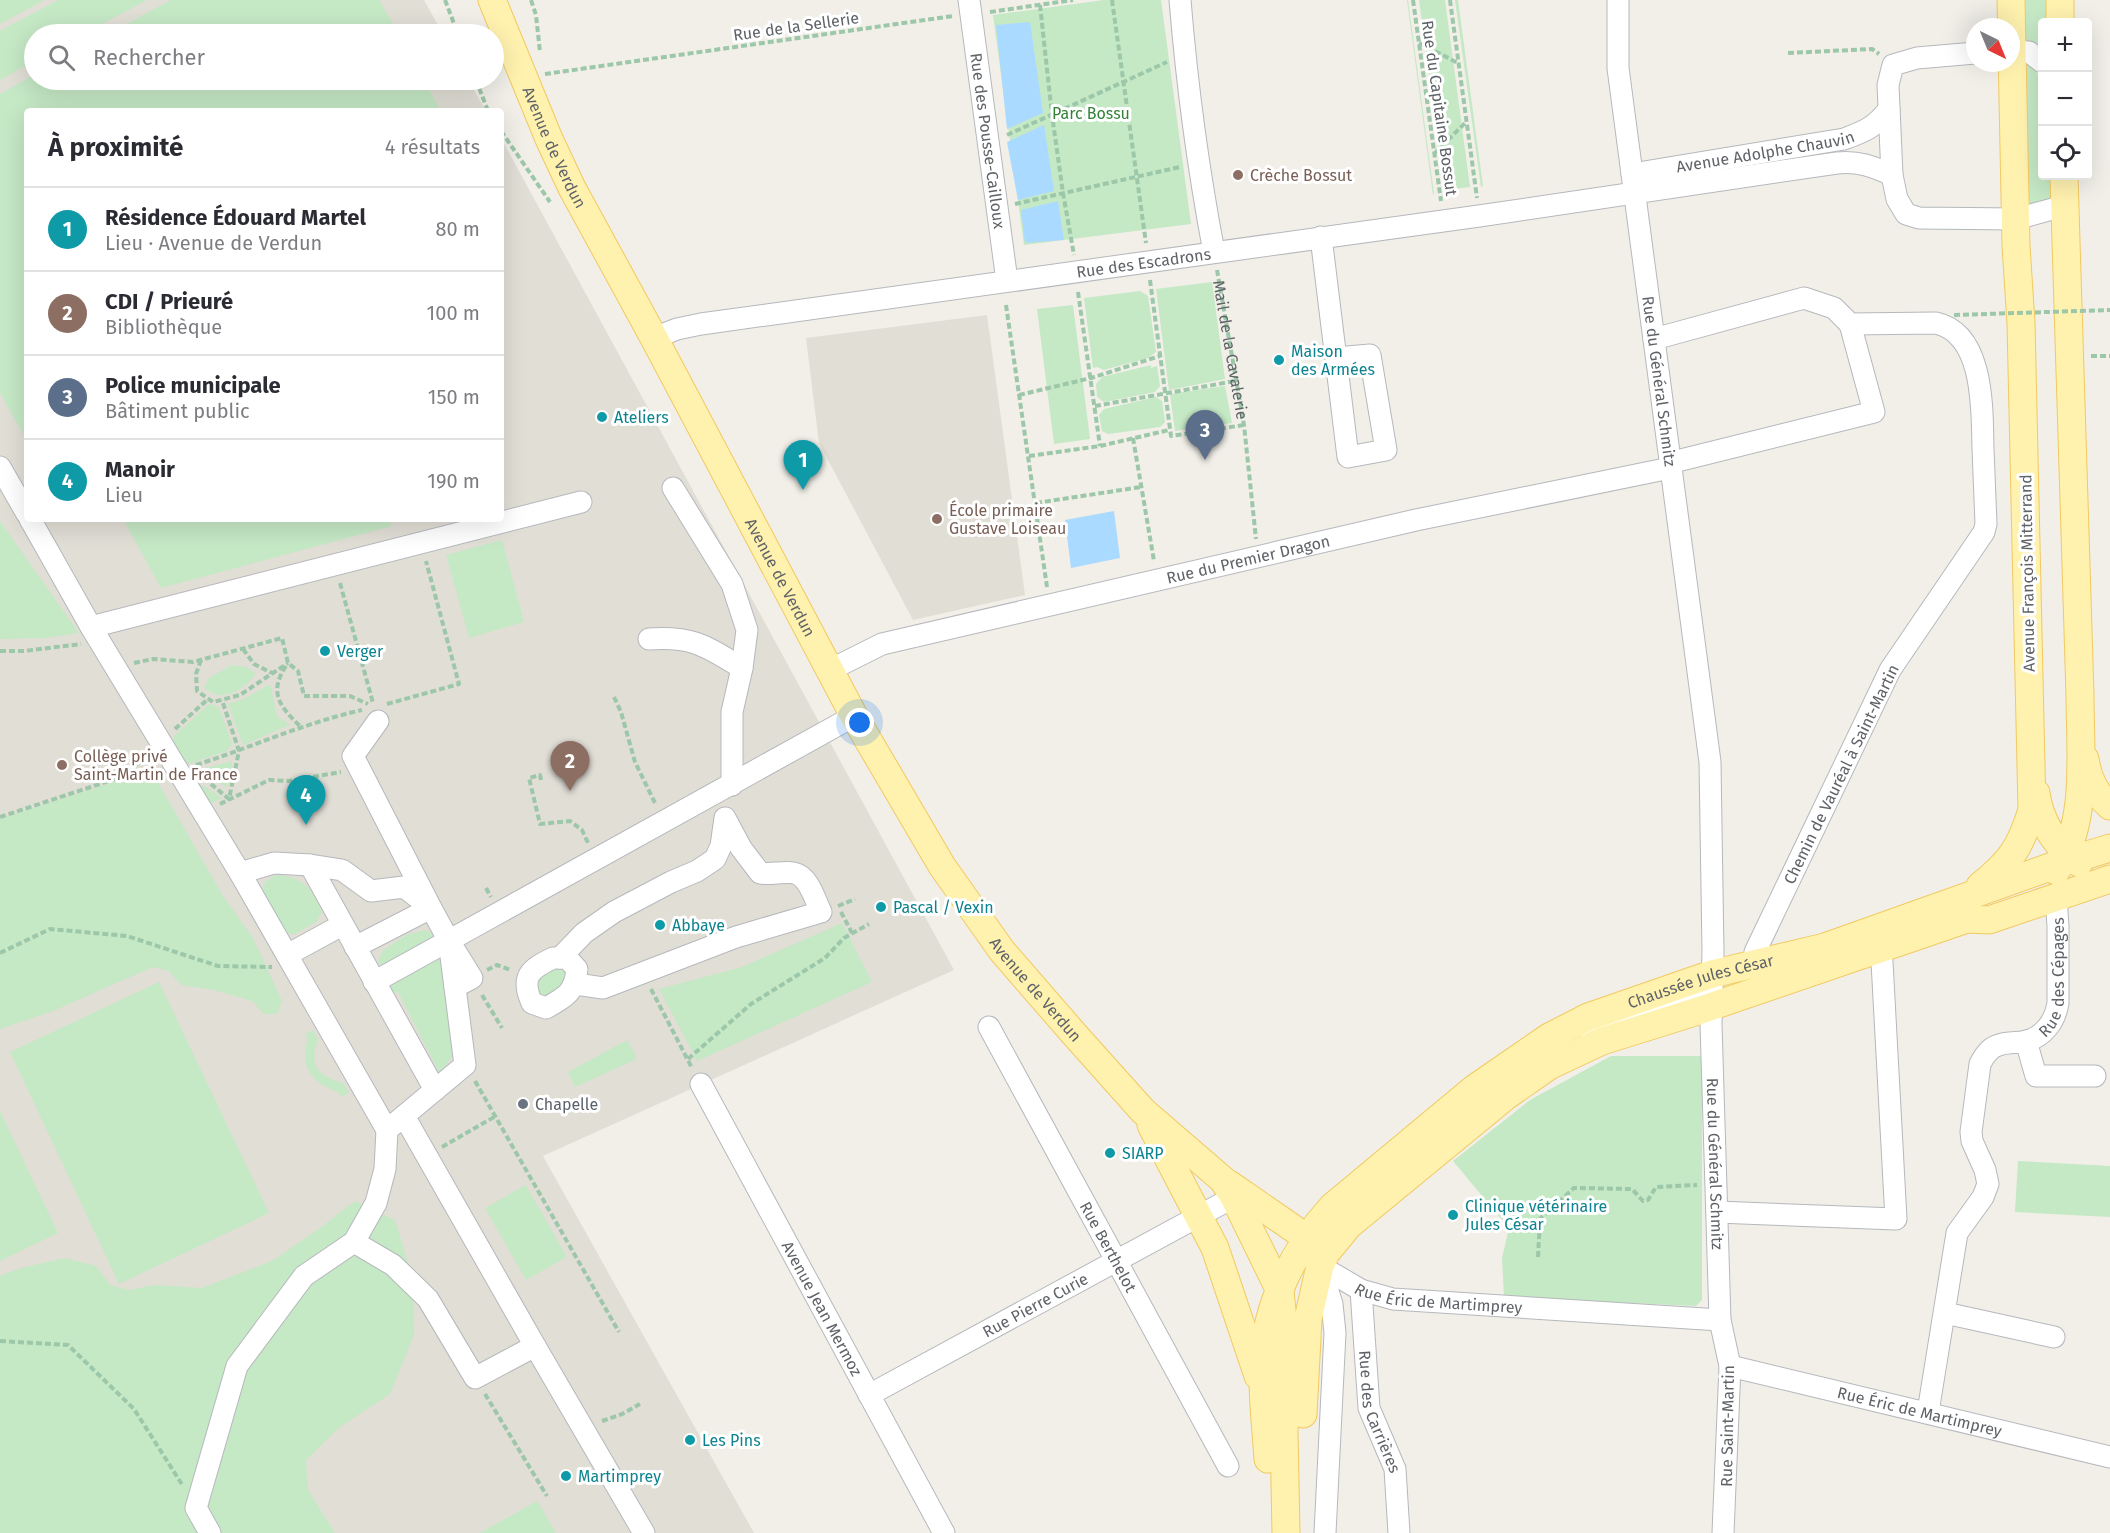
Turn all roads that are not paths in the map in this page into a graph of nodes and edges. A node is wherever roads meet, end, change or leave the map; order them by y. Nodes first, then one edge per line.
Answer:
1 (492, 0) edge
2 (1180, 0) edge
3 (1618, 0) edge
4 (2011, 0) edge
5 (2060, 0) edge
6 (970, 7) edge
7 (2011, 18) edge
8 (2060, 18) edge
9 (2020, 52) edge
10 (1966, 54) edge
11 (2038, 58) edge
12 (2012, 72) edge
13 (1889, 109) junction
14 (1892, 176) junction
15 (1633, 184) junction
16 (2065, 187) edge
17 (2016, 219) junction
18 (1321, 237) junction
19 (1214, 252) junction
20 (1007, 281) junction
21 (1850, 324) junction
22 (654, 338) junction
23 (1654, 339) junction
24 (1336, 358) junction
25 (1670, 465) junction
26 (0, 467) edge
27 (673, 488) dead end
28 (581, 502) dead end
29 (24, 509) edge
30 (32, 522) edge
31 (503, 522) edge
32 (504, 522) edge
33 (95, 634) junction
34 (649, 639) dead end
35 (742, 668) junction
36 (830, 670) junction
37 (2080, 695) junction
38 (2030, 702) junction
39 (376, 714) road end
40 (854, 716) junction
41 (726, 788) junction
42 (2110, 806) edge
43 (725, 818) junction
44 (2094, 861) edge
45 (310, 865) junction
46 (240, 873) junction
47 (2056, 898) junction
48 (431, 908) junction
49 (1964, 909) junction
50 (342, 925) junction
51 (449, 941) junction
52 (355, 947) junction
53 (1825, 947) junction
54 (1879, 949) junction
55 (560, 958) junction
56 (291, 961) junction
57 (1754, 964) junction
58 (1712, 974) junction
59 (375, 982) junction
60 (576, 984) junction
61 (1711, 1007) junction
62 (989, 1027) dead end
63 (2026, 1041) junction
64 (2095, 1076) dead end
65 (701, 1084) road end
66 (435, 1090) junction
67 (1506, 1096) junction
68 (1143, 1111) junction
69 (404, 1116) junction
70 (387, 1130) junction
71 (1228, 1188) junction
72 (1717, 1212) junction
73 (1198, 1216) junction
74 (1307, 1238) junction
75 (354, 1242) junction
76 (1215, 1248) junction
77 (1115, 1261) junction
78 (1330, 1272) junction
79 (1361, 1290) junction
80 (1945, 1312) junction
81 (1291, 1318) junction
82 (1720, 1320) junction
83 (2054, 1337) dead end
84 (535, 1346) junction
85 (1730, 1366) junction
86 (1263, 1391) junction
87 (1331, 1392) junction
88 (869, 1395) junction
89 (1928, 1412) junction
90 (2110, 1457) edge
91 (1228, 1466) dead end
92 (210, 1533) edge
93 (644, 1533) edge
94 (944, 1533) edge
95 (1267, 1533) edge
96 (1286, 1533) edge
97 (1296, 1533) edge
98 (1325, 1533) edge
99 (1399, 1533) edge
100 (1723, 1533) edge

1 - 22 main road, Avenue de Verdun
2 - 19 street
3 - 15 street, Rue du Général Schmitz
4 - 7 main road, Avenue François Mitterrand
5 - 8 main road
6 - 20 street, Rue des Pousse-Cailloux
9 - 11 street
10 - 13 street
12 - 17 main road, Avenue François Mitterrand
13 - 14 street
13 - 15 street, Avenue Adolphe Chauvin
14 - 15 street, Avenue Adolphe Chauvin
14 - 17 street
15 - 18 street, Rue des Escadrons
15 - 23 street, Rue du Général Schmitz
16 - 17 street
16 - 37 main road
17 - 38 main road, Avenue François Mitterrand
18 - 19 street, Rue des Escadrons
18 - 24 street
19 - 20 street, Rue des Escadrons
20 - 22 street, Rue des Escadrons
21 - 23 street
21 - 25 street, Rue du Premier Dragon
21 - 57 street, Chemin de Vauréal à Saint-Martin
22 - 36 main road, Avenue de Verdun
23 - 25 street, Rue du Général Schmitz
24 - 24 street
25 - 36 street, Rue du Premier Dragon
25 - 58 street, Rue du Général Schmitz
26 - 29 street
27 - 35 street
28 - 32 street
30 - 33 street
31 - 33 street
33 - 46 street
34 - 35 street
35 - 41 street
36 - 40 main road, Avenue de Verdun
37 - 42 main road
37 - 44 main road
38 - 44 main road
38 - 49 main road, Avenue François Mitterrand
39 - 48 street
40 - 41 street
40 - 68 main road, Avenue de Verdun
41 - 43 street
41 - 51 street
43 - 55 street
43 - 60 street
44 - 47 main road, Chaussée Jules César
44 - 49 main road
45 - 46 street
45 - 48 street
45 - 50 street
46 - 56 street
47 - 49 main road, Chaussée Jules César
47 - 63 street, Rue des Cépages
48 - 51 street
48 - 52 street
49 - 53 main road, Chaussée Jules César
49 - 54 main road, Chaussée Jules César
50 - 52 street
50 - 56 street
51 - 59 street
51 - 66 street
52 - 59 street
53 - 57 main road, Chaussée Jules César
53 - 61 street
54 - 61 main road, Chaussée Jules César
54 - 72 street
55 - 60 street
55 - 60 street
56 - 70 street
57 - 58 main road, Chaussée Jules César
58 - 61 street, Rue du Général Schmitz
58 - 67 street
58 - 74 main road, Chaussée Jules César
59 - 66 street
61 - 67 main road, Chaussée Jules César
61 - 72 street, Rue du Général Schmitz
62 - 77 street, Rue Berthelot
63 - 64 street, Rue des Cépages
63 - 80 street, Rue des Cépages
65 - 88 street, Avenue Jean Mermoz
66 - 69 street
67 - 78 main road, Chaussée Jules César
68 - 71 main road, Avenue de Verdun
68 - 73 main road, Avenue de Verdun
69 - 70 street
69 - 84 street
70 - 75 street
71 - 73 street, Rue Pierre Curie
71 - 74 main road
71 - 81 main road, Avenue de Verdun
72 - 82 street, Rue du Général Schmitz
73 - 76 main road, Avenue de Verdun
73 - 77 street, Rue Pierre Curie
74 - 78 main road
74 - 81 main road, Chaussée Jules César
75 - 84 street
75 - 92 street
76 - 81 main road
76 - 86 main road, Avenue de Verdun
77 - 88 street, Rue Pierre Curie
77 - 91 street, Rue Berthelot
78 - 79 street, Rue Éric de Martimprey
78 - 81 main road, Chaussée Jules César
78 - 87 street
79 - 82 street, Rue Éric de Martimprey
79 - 99 street, Rue des Carrières
80 - 83 street
80 - 89 street, Rue des Cépages
81 - 86 main road
81 - 87 street
81 - 96 main road
81 - 97 main road
82 - 85 street, Rue Saint-Martin
84 - 93 street
85 - 89 street, Rue Éric de Martimprey
85 - 100 street, Rue Saint-Martin
86 - 95 main road
87 - 98 street
88 - 94 street, Avenue Jean Mermoz
89 - 90 street, Rue Éric de Martimprey

